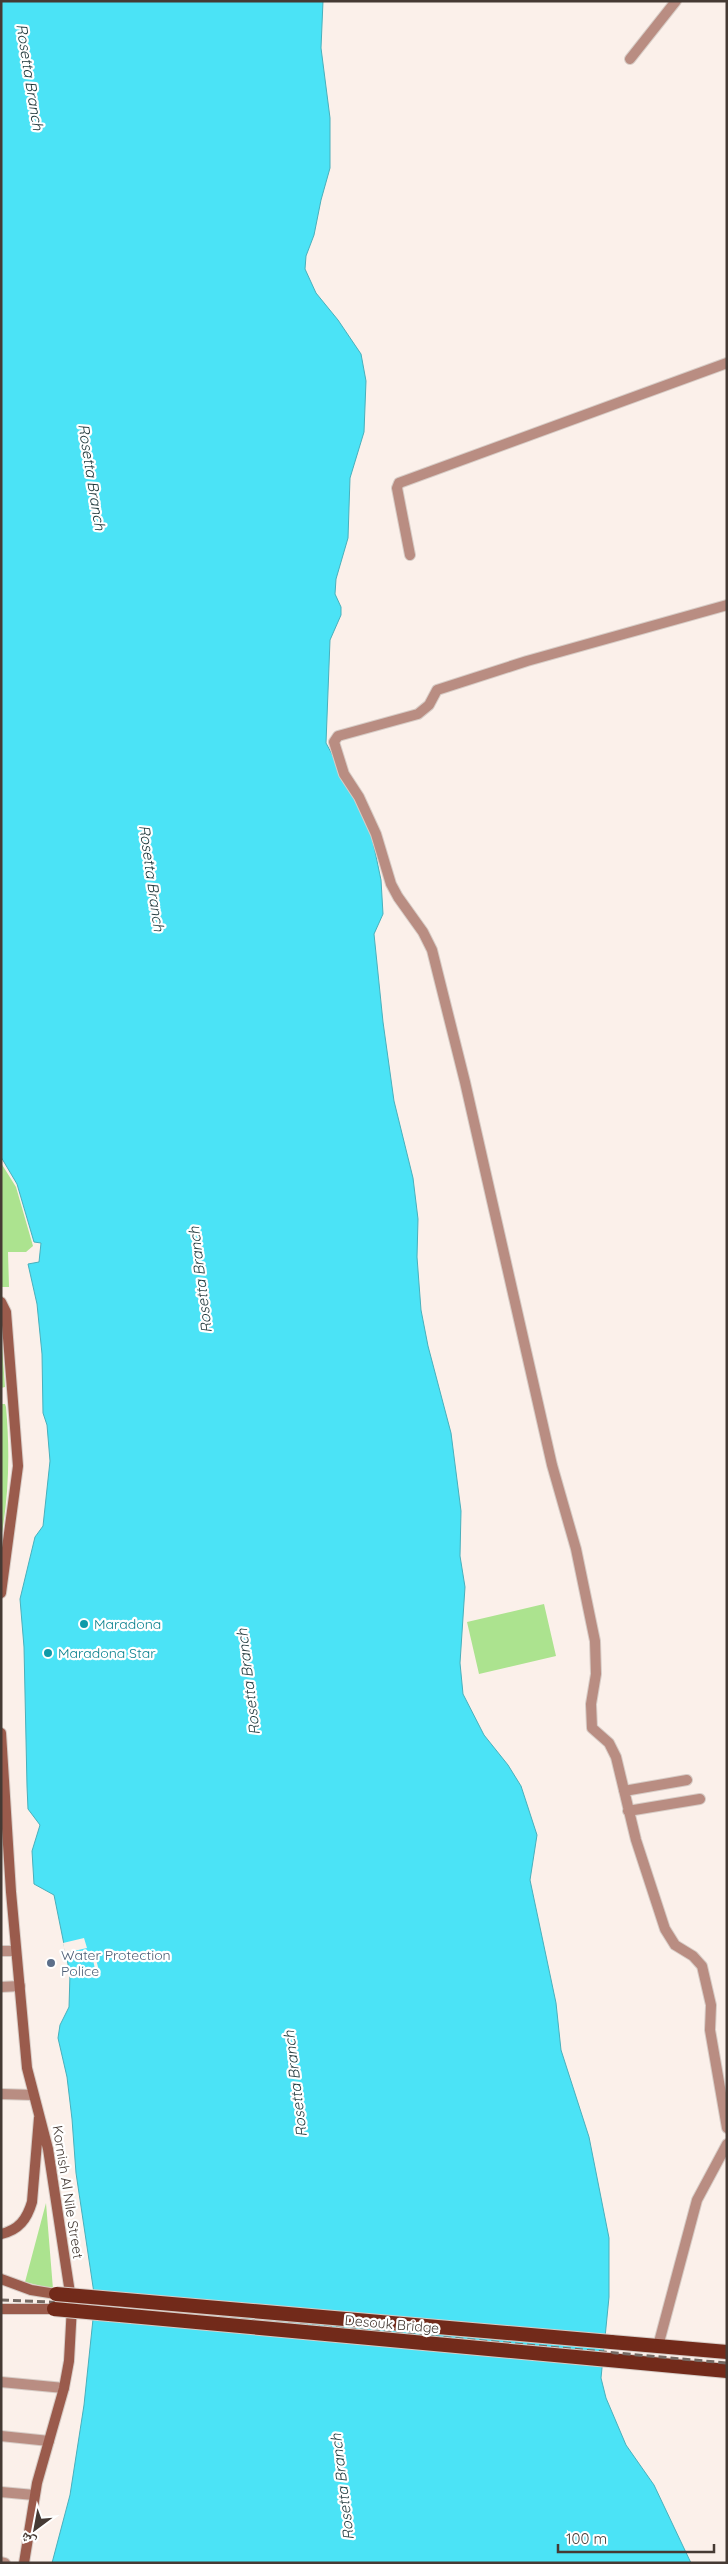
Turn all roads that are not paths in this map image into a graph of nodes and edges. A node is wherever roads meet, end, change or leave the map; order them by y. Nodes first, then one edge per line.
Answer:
1 (676, 1) edge
2 (630, 59) dead end
3 (727, 362) edge
4 (410, 555) dead end
5 (727, 604) edge
6 (1, 1302) edge
7 (1, 1593) edge
8 (1, 1733) edge
9 (2, 1748) edge
10 (687, 1780) dead end
11 (624, 1791) junction
12 (3, 1797) edge
13 (700, 1799) dead end
14 (628, 1812) junction
15 (6, 1892) edge
16 (1, 1951) edge
17 (16, 1951) junction
18 (1, 1986) edge
19 (20, 1986) junction
20 (1, 2094) edge
21 (33, 2095) junction
22 (40, 2112) junction
23 (727, 2128) edge
24 (727, 2144) edge
25 (1, 2234) edge
26 (1, 2279) edge
27 (56, 2294) joint
28 (1, 2309) edge
29 (54, 2309) joint
30 (658, 2346) junction
31 (727, 2352) edge
32 (727, 2371) edge
33 (1, 2382) edge
34 (64, 2388) junction
35 (1, 2436) edge
36 (49, 2441) junction
37 (1, 2492) edge
38 (34, 2495) junction
39 (24, 2563) edge

1 - 2 street
3 - 4 street
5 - 11 street
6 - 7 main road
8 - 9 main road, Kornish Al Nile Street
9 - 12 main road, Kornish Al Nile Street
10 - 11 street
11 - 14 street
12 - 15 main road, Kornish Al Nile Street
13 - 14 street
14 - 23 street
15 - 17 main road, Kornish Al Nile Street
16 - 17 street
17 - 19 main road, Kornish Al Nile Street
18 - 19 street
19 - 21 main road, Kornish Al Nile Street
20 - 21 street
21 - 22 main road, Kornish Al Nile Street
22 - 25 main road
22 - 34 main road, Kornish Al Nile Street
24 - 30 street
26 - 27 main road
27 - 30 highway, Desouk Bridge, bridge
28 - 29 main road
29 - 32 highway, Desouk Bridge, bridge
30 - 31 highway, Desouk Bridge
33 - 34 street
34 - 36 main road, Kornish Al Nile Street
35 - 36 street
36 - 38 main road, Kornish Al Nile Street
37 - 38 street
38 - 39 main road, Kornish Al Nile Street

